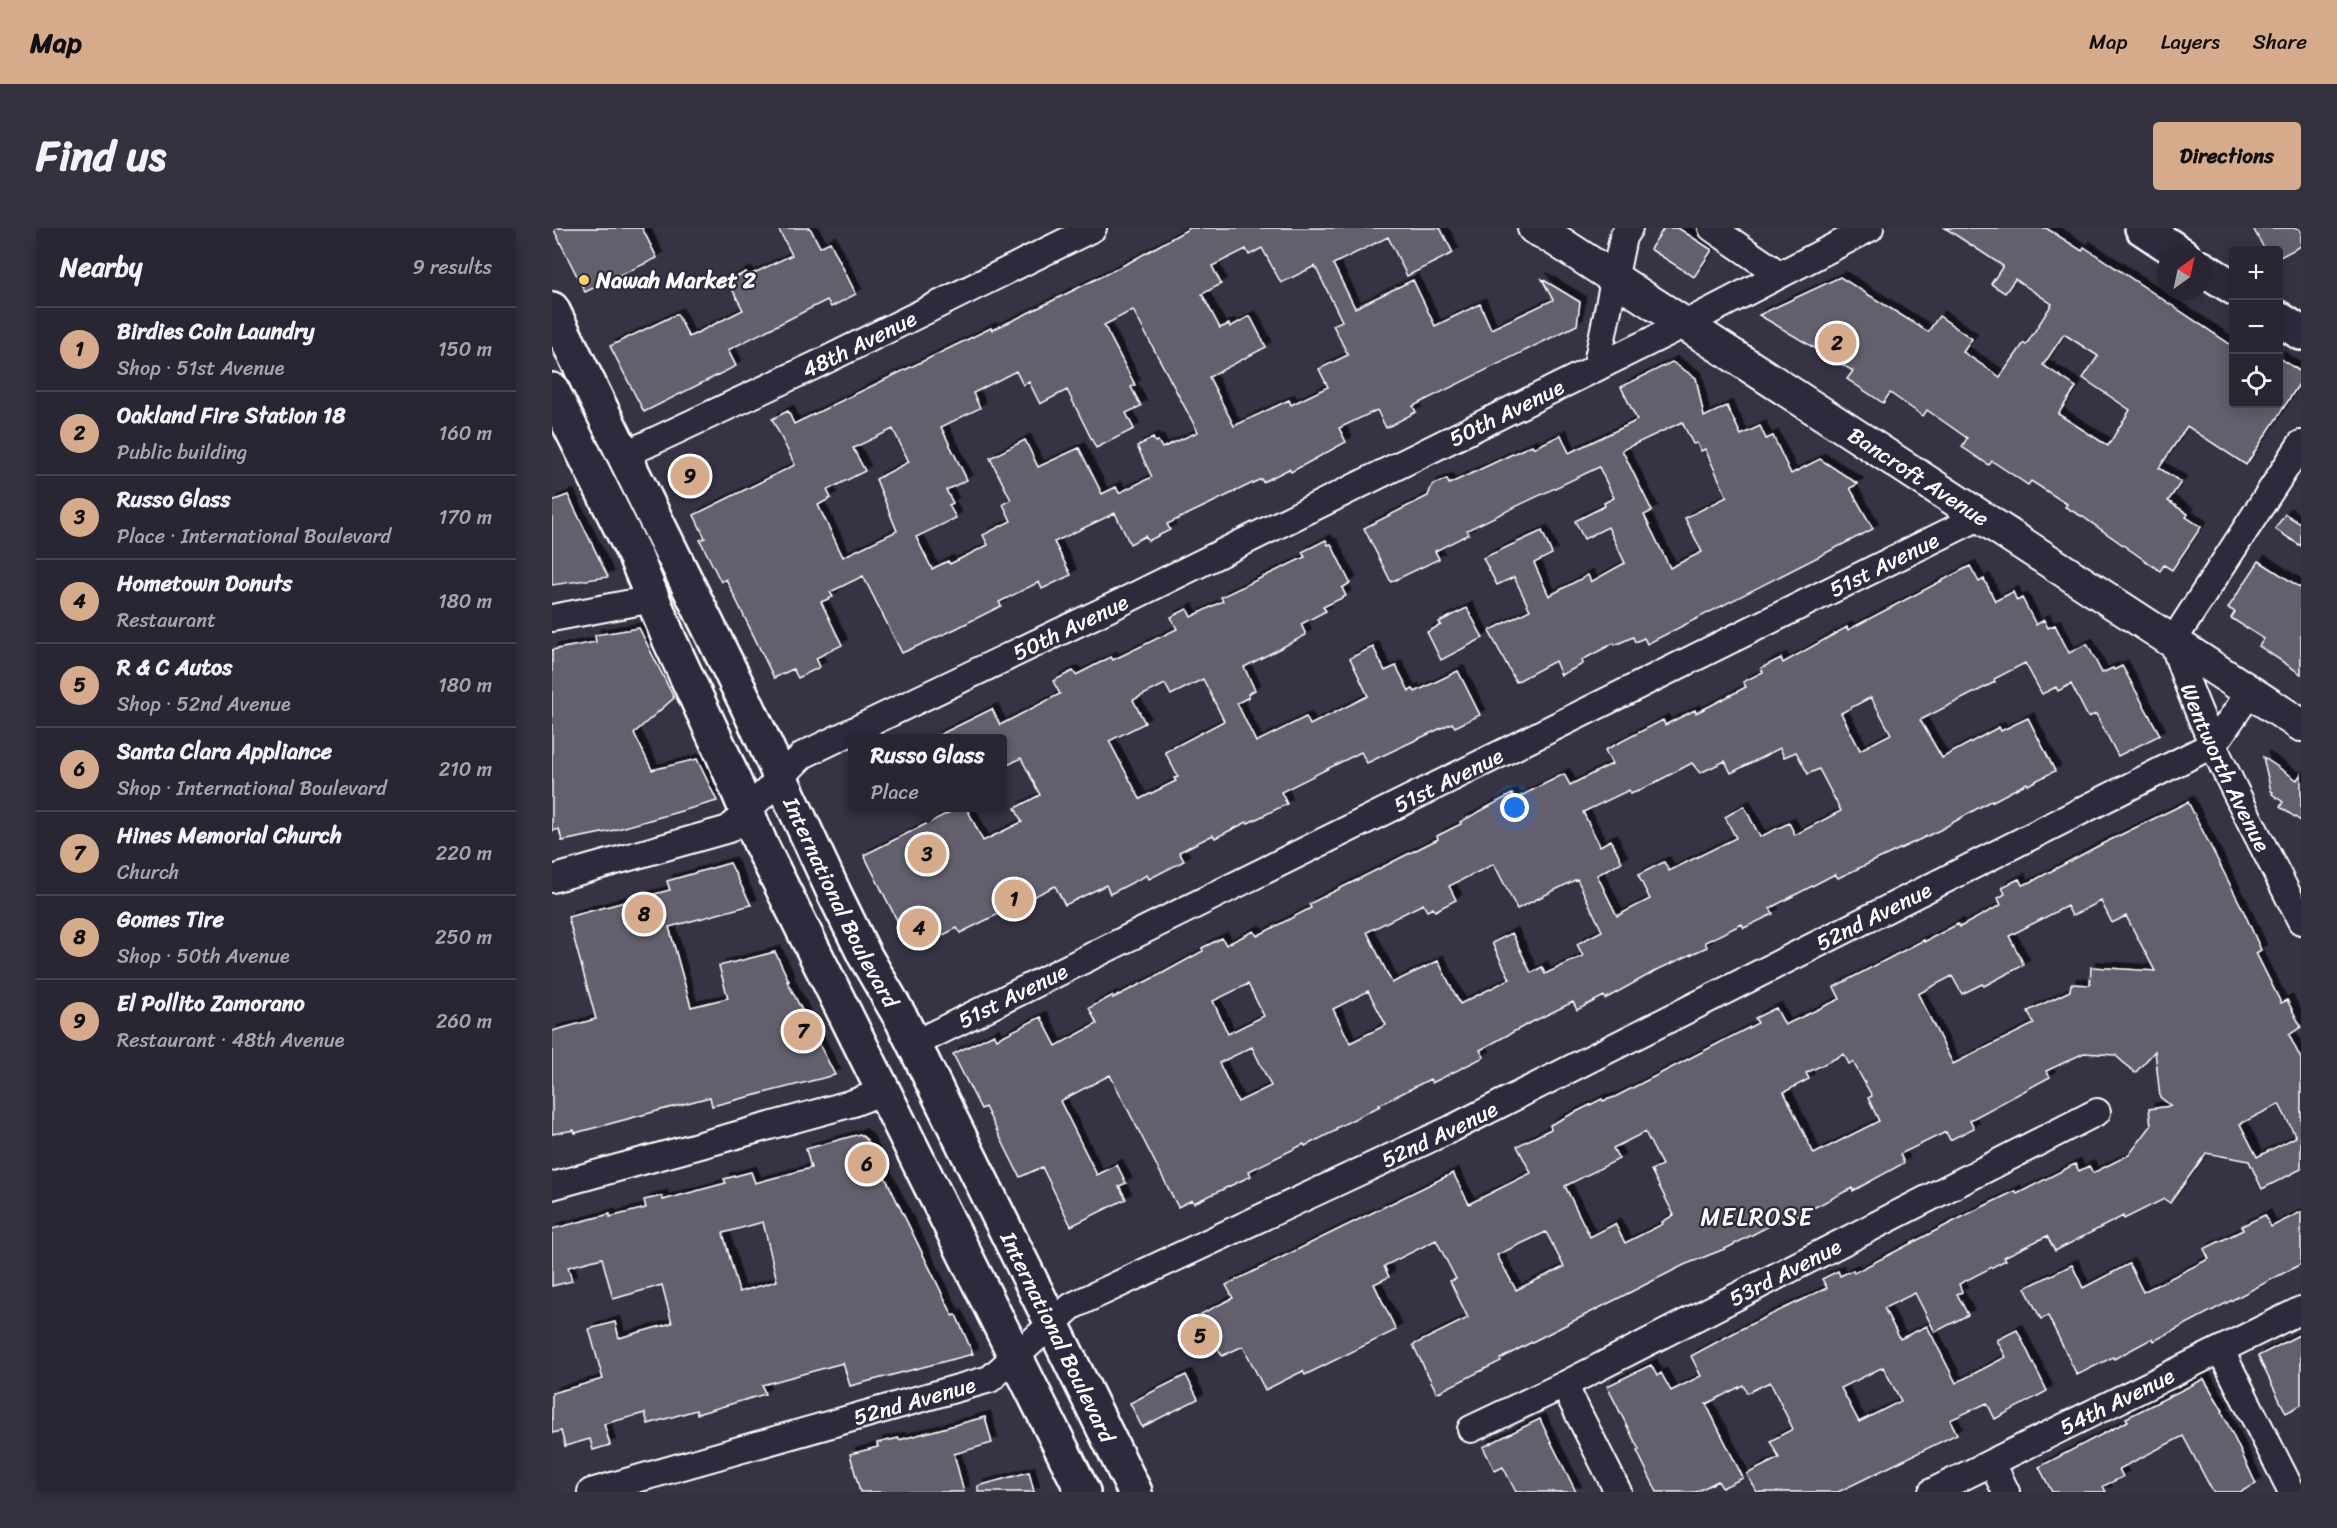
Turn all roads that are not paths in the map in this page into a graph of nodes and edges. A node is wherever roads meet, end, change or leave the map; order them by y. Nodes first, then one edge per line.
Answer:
1 (1093, 228) edge
2 (1629, 228) edge
3 (1712, 228) edge
4 (1870, 228) edge
5 (2142, 228) edge
6 (1542, 230) edge
7 (2169, 246) edge
8 (1779, 274) junction
9 (2211, 274) edge
10 (1614, 278) junction
11 (2229, 285) edge
12 (552, 309) edge
13 (2283, 321) edge
14 (1685, 324) junction
15 (2301, 333) edge
16 (1596, 368) junction
17 (552, 390) edge
18 (2301, 444) edge
19 (624, 455) junction
20 (1982, 516) junction
21 (653, 599) junction
22 (552, 618) edge
23 (2173, 641) junction
24 (2250, 692) junction
25 (2301, 725) edge
26 (2214, 744) junction
27 (780, 778) junction
28 (747, 812) junction
29 (552, 879) edge
30 (2301, 921) edge
31 (914, 1044) junction
32 (884, 1091) junction
33 (2097, 1112) dead end
34 (552, 1186) edge
35 (2301, 1310) edge
36 (1052, 1324) junction
37 (2221, 1351) junction
38 (1015, 1357) junction
39 (1564, 1385) junction
40 (1471, 1429) dead end
41 (1992, 1463) junction
42 (591, 1492) edge
43 (1083, 1492) edge
44 (1135, 1492) edge
45 (1618, 1492) edge
46 (1932, 1492) edge
47 (2006, 1492) edge
48 (2292, 1492) edge

1 - 19 street, 48th Avenue
2 - 10 street
3 - 8 street
4 - 8 street, 50th Avenue
5 - 7 main road
6 - 10 street, Bancroft Avenue
8 - 14 street, 50th Avenue
9 - 11 main road
10 - 14 street, Bancroft Avenue
10 - 16 street
12 - 19 main road, International Boulevard
13 - 15 main road
14 - 16 street, 50th Avenue
14 - 20 street, Bancroft Avenue
16 - 27 street, 50th Avenue
17 - 21 main road, International Boulevard
18 - 23 street
19 - 27 main road, International Boulevard
20 - 23 street, Bancroft Avenue
20 - 31 street, 51st Avenue
21 - 22 street
21 - 28 main road, International Boulevard
23 - 24 street, Bancroft Avenue
23 - 26 street, Wentworth Avenue
24 - 25 street, Bancroft Avenue
24 - 26 street, 52nd Avenue
26 - 30 street, Wentworth Avenue
26 - 36 street, 52nd Avenue
27 - 28 street, 50th Avenue
27 - 31 main road, International Boulevard
28 - 29 street, 50th Avenue
28 - 32 main road, International Boulevard
31 - 36 main road, International Boulevard
32 - 34 street
32 - 38 main road, International Boulevard
33 - 39 street, 53rd Avenue
35 - 37 street, 54th Avenue
36 - 38 street, 52nd Avenue
36 - 44 main road, International Boulevard
37 - 41 street, 54th Avenue
37 - 48 street
38 - 42 street, 52nd Avenue
38 - 43 main road, International Boulevard
39 - 40 street, 53rd Avenue
39 - 45 street
41 - 46 street, 54th Avenue
41 - 47 street

